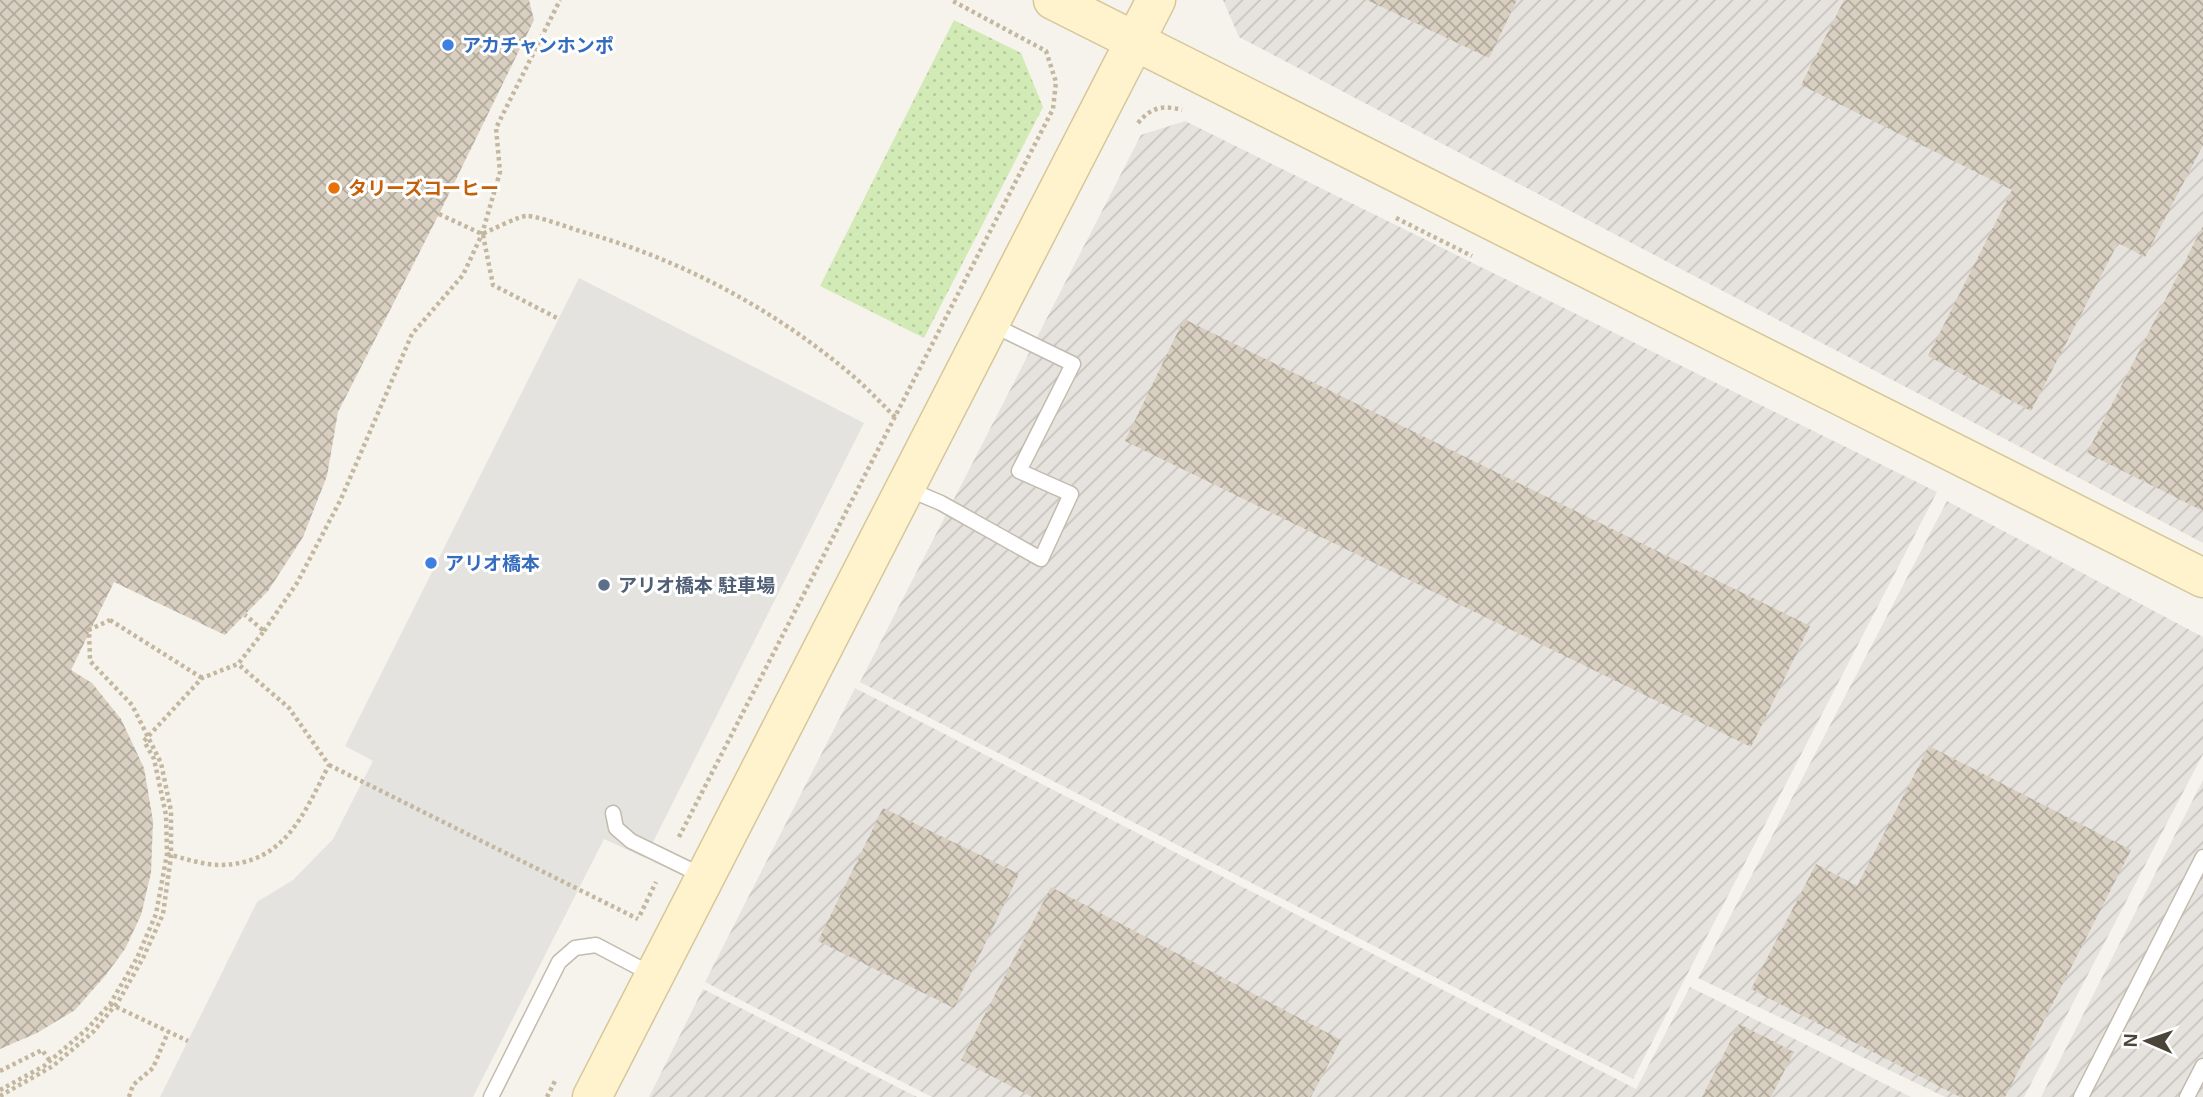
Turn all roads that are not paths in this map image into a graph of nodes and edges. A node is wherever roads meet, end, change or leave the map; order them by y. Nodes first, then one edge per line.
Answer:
1 (1053, 0) edge
2 (1156, 0) edge
3 (1136, 42) junction
4 (991, 324) junction
5 (906, 488) junction
6 (2203, 578) edge
7 (613, 813) dead end
8 (2203, 856) edge
9 (706, 878) junction
10 (654, 976) junction
11 (2203, 1066) edge
12 (491, 1097) edge
13 (592, 1097) edge
14 (2081, 1097) edge
15 (2187, 1097) edge

1 - 3 street
2 - 3 street
3 - 4 street
3 - 6 street
4 - 5 street
4 - 5 lane
5 - 9 street
7 - 9 lane
8 - 14 lane
9 - 10 street
10 - 12 lane
10 - 13 street
11 - 15 lane

